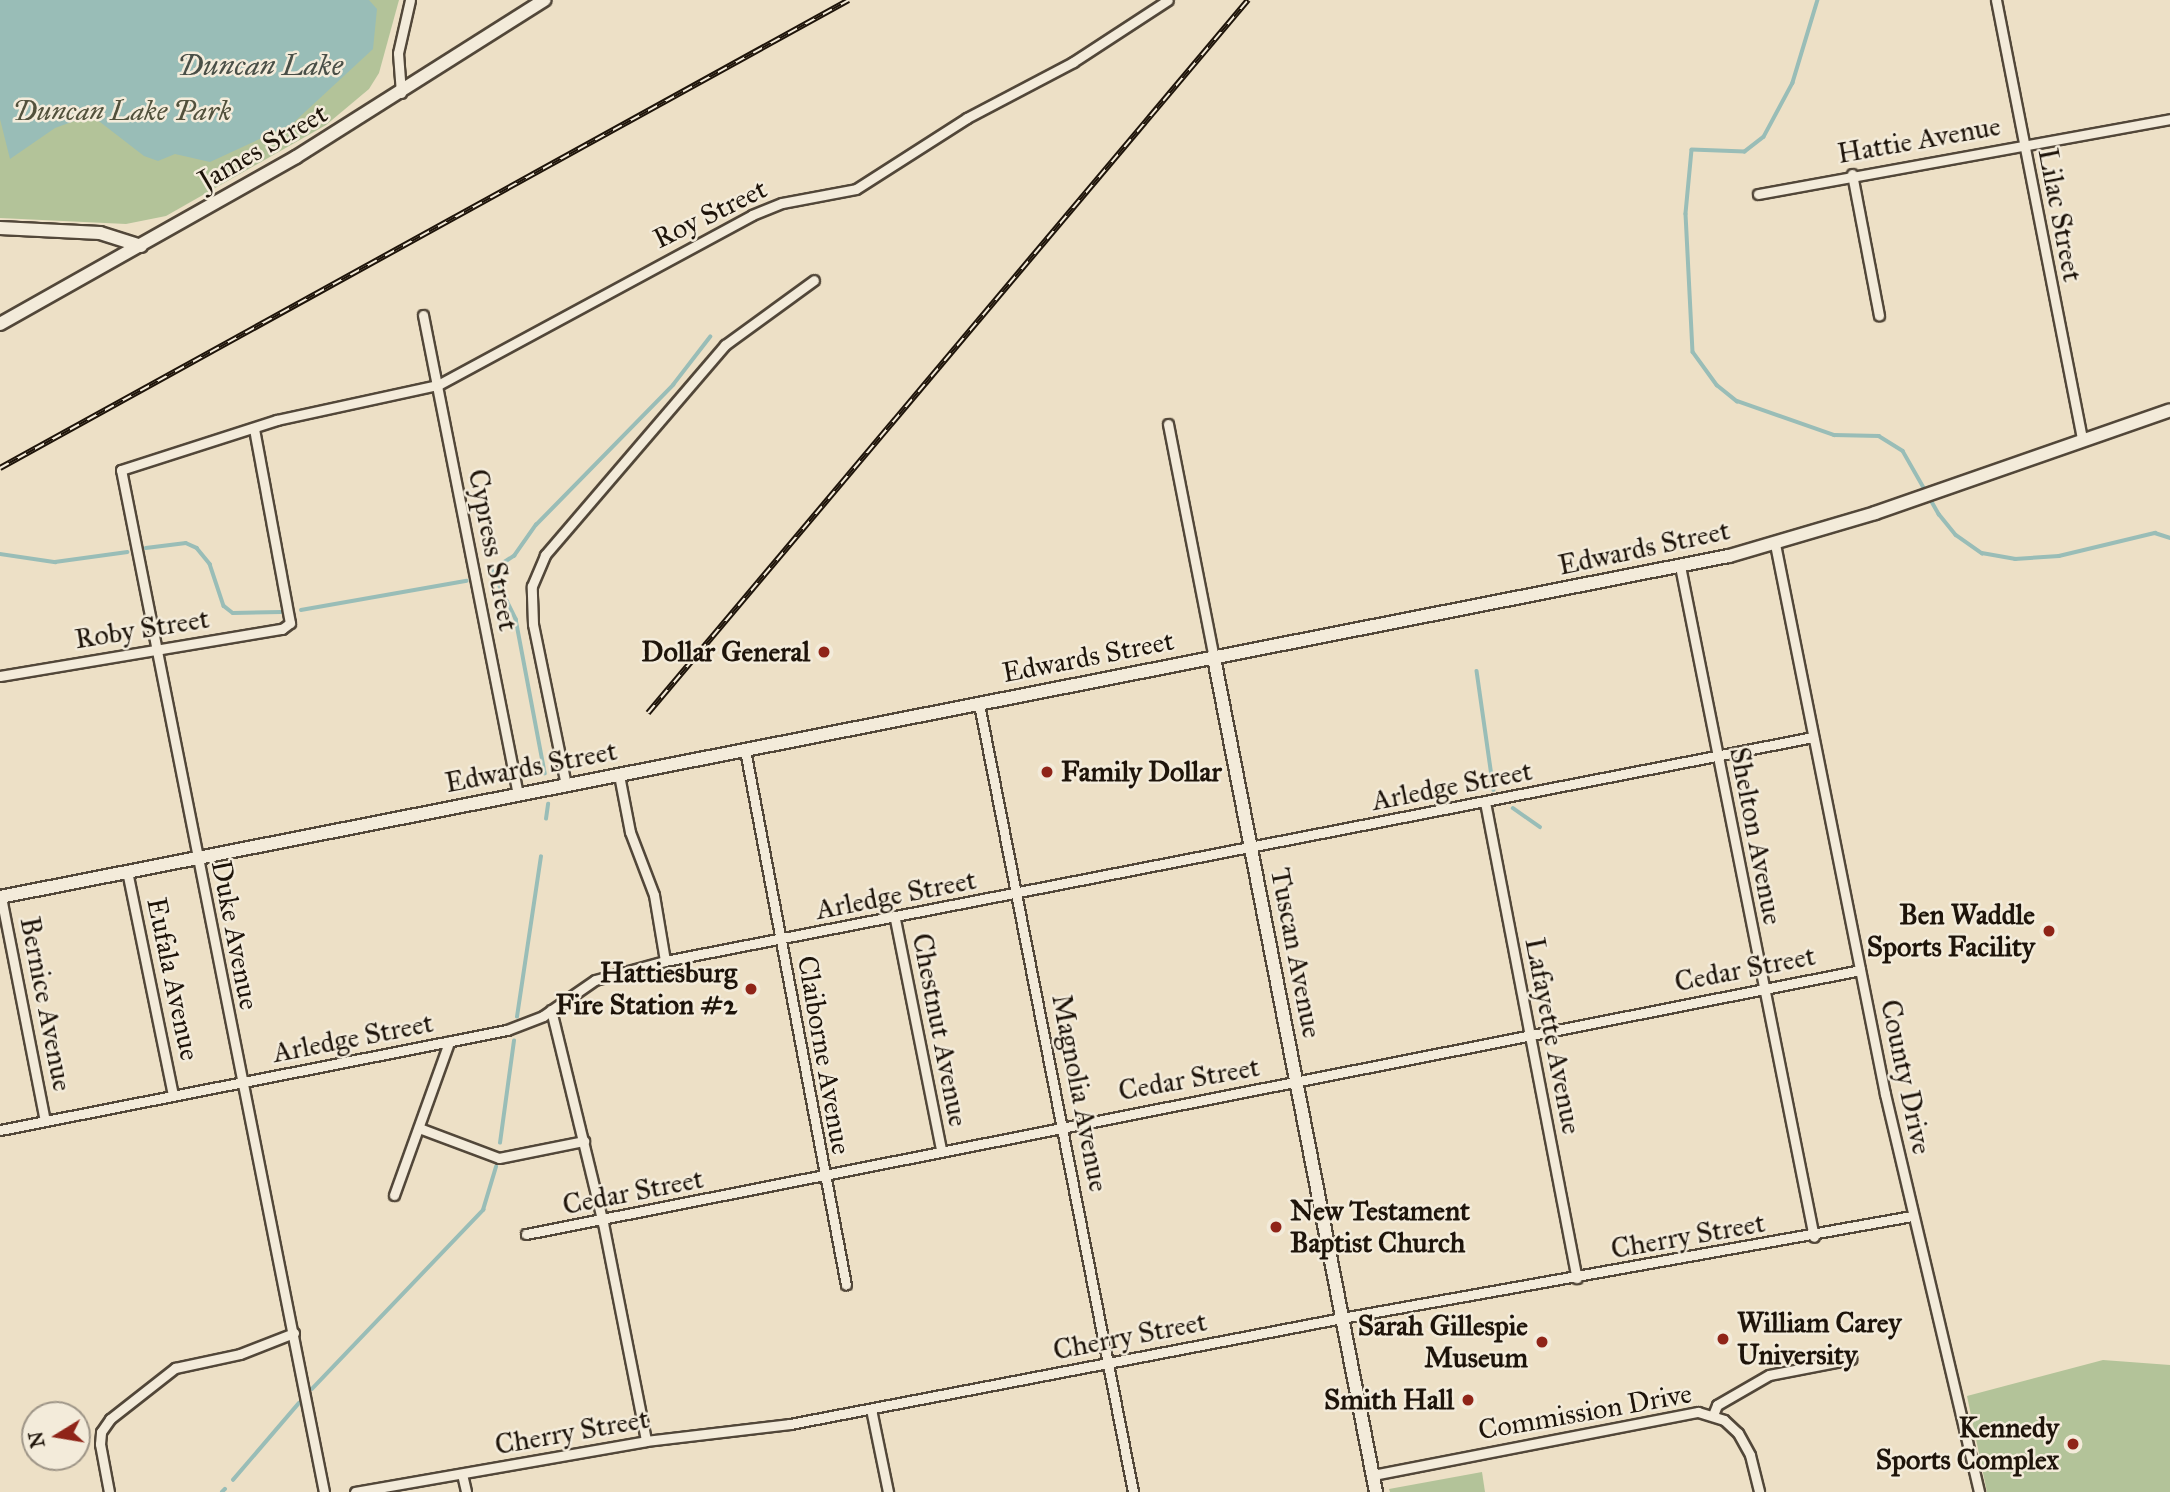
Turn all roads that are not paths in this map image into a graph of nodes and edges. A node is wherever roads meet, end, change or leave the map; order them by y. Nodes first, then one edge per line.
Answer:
1 (410, 0) edge
2 (544, 0) edge
3 (1168, 0) edge
4 (1996, 0) edge
5 (401, 93) junction
6 (2170, 119) edge
7 (2023, 145) junction
8 (1852, 174) junction
9 (1758, 194) dead end
10 (0, 228) edge
11 (141, 246) junction
12 (814, 279) dead end
13 (423, 315) dead end
14 (1879, 315) dead end
15 (0, 324) edge
16 (438, 385) junction
17 (2170, 410) edge
18 (1168, 424) dead end
19 (254, 429) junction
20 (2082, 438) junction
21 (121, 470) joint
22 (1775, 544) junction
23 (1680, 566) junction
24 (153, 649) junction
25 (1214, 658) junction
26 (0, 676) edge
27 (979, 704) junction
28 (1813, 737) junction
29 (745, 750) junction
30 (1718, 759) junction
31 (619, 775) junction
32 (566, 785) junction
33 (518, 794) junction
34 (1485, 802) junction
35 (1251, 849) junction
36 (197, 857) junction
37 (128, 872) junction
38 (1018, 895) junction
39 (1, 897) edge
40 (895, 919) junction
41 (780, 940) junction
42 (666, 961) junction
43 (1860, 970) junction
44 (1763, 988) junction
45 (551, 1010) junction
46 (1529, 1035) junction
47 (449, 1042) junction
48 (241, 1082) junction
49 (1297, 1083) junction
50 (173, 1096) junction
51 (45, 1121) junction
52 (1064, 1125) junction
53 (419, 1128) junction
54 (0, 1130) edge
55 (584, 1141) junction
56 (942, 1150) junction
57 (823, 1176) junction
58 (394, 1195) dead end
59 (1912, 1216) junction
60 (603, 1223) junction
61 (526, 1234) dead end
62 (1814, 1237) junction
63 (1577, 1278) junction
64 (846, 1285) dead end
65 (1342, 1318) junction
66 (294, 1332) junction
67 (1851, 1359) dead end
68 (1108, 1364) junction
69 (871, 1409) junction
70 (1713, 1415) junction
71 (646, 1441) junction
72 (462, 1474) junction
73 (1373, 1475) junction
74 (109, 1492) edge
75 (324, 1492) edge
76 (355, 1492) edge
77 (466, 1492) edge
78 (888, 1492) edge
79 (1133, 1492) edge
80 (1376, 1492) edge
81 (1759, 1492) edge
82 (1979, 1492) edge

1 - 5 street
2 - 5 main road, James Street
3 - 16 street, Roy Street
4 - 7 street, Lilac Street
5 - 11 main road, James Street
6 - 7 street, Hattie Avenue
7 - 8 street, Hattie Avenue
7 - 20 street, Lilac Street
8 - 9 street, Hattie Avenue
8 - 14 street
10 - 11 main road
11 - 15 main road, James Street
12 - 32 street
13 - 16 street, Cypress Street
16 - 19 street, Roy Street
16 - 33 street, Cypress Street
17 - 20 main road, Edwards Street
18 - 25 street, Tuscan Avenue
19 - 21 street, Roy Street
19 - 24 street, Roby Street
20 - 22 main road, Edwards Street
21 - 24 street, Duke Avenue
22 - 23 main road, Edwards Street
22 - 28 street, County Drive
23 - 25 main road, Edwards Street
23 - 30 street, Shelton Avenue
24 - 26 street, Roby Street
24 - 36 street, Duke Avenue
25 - 27 main road, Edwards Street
25 - 35 main road, Tuscan Avenue
27 - 29 main road, Edwards Street
27 - 38 street, Magnolia Avenue
28 - 30 street, Arledge Street
28 - 43 street, County Drive
29 - 31 main road, Edwards Street
29 - 41 street, Claiborne Avenue
30 - 34 street, Arledge Street
30 - 44 street, Shelton Avenue
31 - 32 main road, Edwards Street
31 - 42 street
32 - 33 main road, Edwards Street
33 - 36 main road, Edwards Street
34 - 35 street, Arledge Street
34 - 46 street, Lafayette Avenue
35 - 38 street, Arledge Street
35 - 49 main road, Tuscan Avenue
36 - 37 main road, Edwards Street
36 - 48 street, Duke Avenue
37 - 39 main road, Edwards Street
37 - 50 street, Eufala Avenue
38 - 40 street, Arledge Street
38 - 52 street, Magnolia Avenue
39 - 51 street, Bernice Avenue
40 - 41 street, Arledge Street
40 - 56 street, Chestnut Avenue
41 - 42 street, Arledge Street
41 - 57 street, Claiborne Avenue
42 - 45 street, Arledge Street
43 - 44 street, Cedar Street
43 - 59 street, County Drive
44 - 46 street, Cedar Street
44 - 62 street, Shelton Avenue
45 - 47 street, Arledge Street
45 - 55 street
46 - 49 street, Cedar Street
46 - 63 street, Lafayette Avenue
47 - 48 street, Arledge Street
47 - 53 street
48 - 50 street, Arledge Street
48 - 66 street, Duke Avenue
49 - 52 street, Cedar Street
49 - 65 main road, Tuscan Avenue
50 - 51 street, Arledge Street
51 - 54 street, Arledge Street
52 - 56 street, Cedar Street
52 - 68 street, Magnolia Avenue
53 - 55 street
53 - 58 street
55 - 60 street
56 - 57 street, Cedar Street
57 - 60 street, Cedar Street
57 - 64 street, Claiborne Avenue
59 - 62 street, Cherry Street
59 - 82 street, County Drive
60 - 61 street, Cedar Street
60 - 71 street
62 - 63 street, Cherry Street
63 - 65 street, Cherry Street
65 - 68 street, Cherry Street
65 - 73 main road, Tuscan Avenue
66 - 74 street
66 - 75 street, Duke Avenue
67 - 70 street
68 - 69 street, Cherry Street
68 - 79 street, Magnolia Avenue
69 - 71 street, Cherry Street
69 - 78 street
70 - 73 street, Commission Drive
70 - 81 street, Commission Drive
71 - 72 street, Cherry Street
72 - 76 street, Cherry Street
72 - 77 street
73 - 80 main road, Tuscan Avenue

